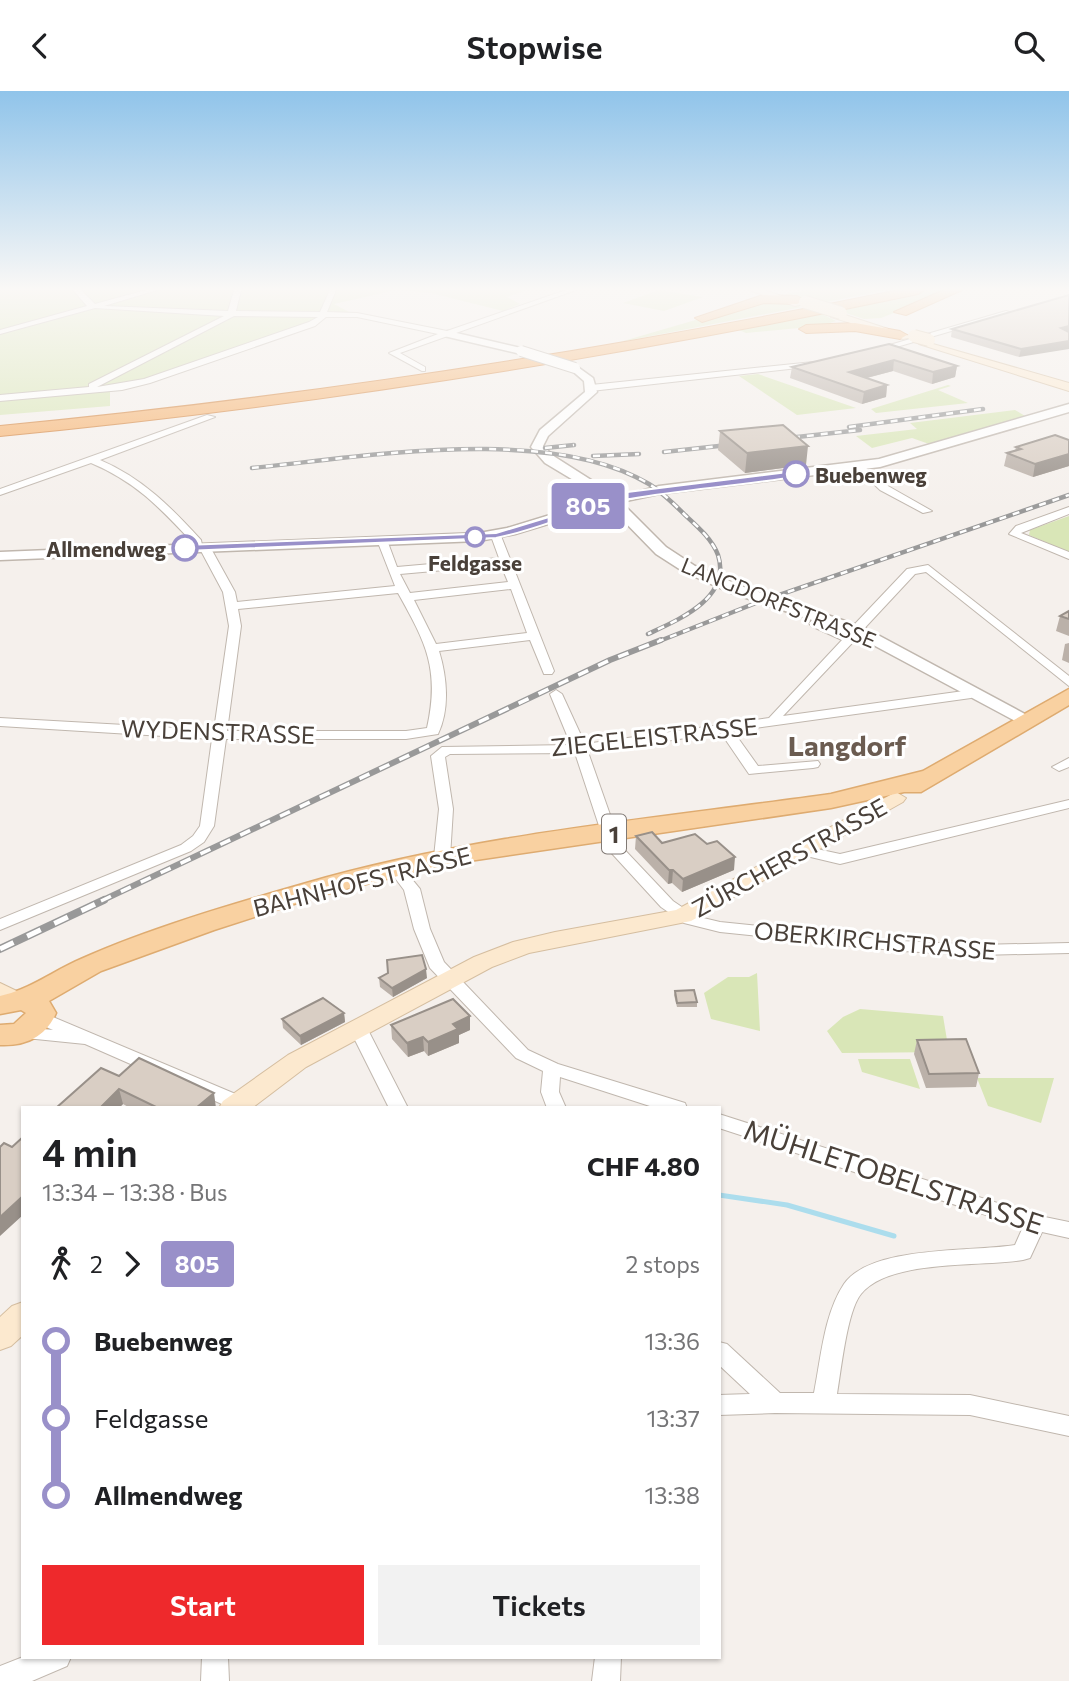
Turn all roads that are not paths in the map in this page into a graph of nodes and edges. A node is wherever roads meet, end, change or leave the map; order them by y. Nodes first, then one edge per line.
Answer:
1 (134, 364) edge
2 (195, 364) edge
3 (413, 364) edge
4 (499, 364) edge
5 (530, 364) edge
6 (563, 364) edge
7 (810, 364) edge
8 (1002, 364) edge
9 (422, 369) dead end
10 (1069, 385) edge
11 (591, 388) junction
12 (83, 390) junction
13 (0, 398) edge
14 (1069, 408) edge
15 (210, 417) dead end
16 (0, 428) edge
17 (92, 460) junction
18 (860, 466) junction
19 (0, 492) edge
20 (602, 500) junction
21 (622, 502) junction
22 (1069, 510) edge
23 (927, 511) dead end
24 (496, 535) junction
25 (382, 541) junction
26 (201, 547) junction
27 (0, 556) edge
28 (1069, 556) edge
29 (504, 561) junction
30 (395, 571) junction
31 (513, 585) junction
32 (406, 593) junction
33 (233, 606) junction
34 (815, 623) dead end
35 (856, 630) junction
36 (532, 635) junction
37 (433, 647) junction
38 (548, 671) dead end
39 (1069, 682) edge
40 (555, 694) dead end
41 (971, 694) junction
42 (1069, 697) edge
43 (1027, 720) junction
44 (0, 722) edge
45 (776, 723) junction
46 (725, 729) junction
47 (221, 735) junction
48 (580, 749) junction
49 (813, 764) dead end
50 (928, 777) junction
51 (896, 797) junction
52 (831, 801) junction
53 (1069, 804) edge
54 (609, 835) junction
55 (803, 851) junction
56 (442, 857) junction
57 (397, 870) junction
58 (683, 916) junction
59 (0, 925) edge
60 (1069, 948) edge
61 (108, 960) joint
62 (449, 980) junction
63 (18, 1012) edge
64 (359, 1030) junction
65 (552, 1068) junction
66 (552, 1102) edge
67 (236, 1105) edge
68 (398, 1106) edge
69 (672, 1106) edge
70 (721, 1122) edge
71 (1035, 1223) junction
72 (1069, 1230) edge
73 (721, 1353) edge
74 (775, 1403) junction
75 (824, 1403) junction
76 (721, 1405) edge
77 (1069, 1426) edge
78 (53, 1659) edge
79 (215, 1659) edge
80 (608, 1659) edge
81 (0, 1680) edge
82 (215, 1681) edge
83 (606, 1681) edge

1 - 12 street
2 - 12 street
3 - 9 street
4 - 16 highway
5 - 16 highway
6 - 11 street, bridge
7 - 11 street
8 - 10 main road
11 - 20 street
12 - 13 street
14 - 18 street
15 - 17 street
17 - 19 street
17 - 26 street
18 - 21 street
18 - 23 street
20 - 21 street
20 - 24 street
21 - 35 street, LANGDORFSTRASSE
22 - 28 street
24 - 25 street
24 - 29 street
25 - 26 street
25 - 30 street
26 - 27 street
26 - 33 street
29 - 30 street
29 - 31 street
30 - 32 street
31 - 32 street
31 - 36 street
32 - 33 street
32 - 37 street
33 - 47 street
34 - 45 street
35 - 39 street
35 - 41 street, LANGDORFSTRASSE
36 - 37 street
36 - 38 street
37 - 47 street, WYDENSTRASSE
40 - 48 street
41 - 43 street, LANGDORFSTRASSE
41 - 45 street, ZIEGELEISTRASSE
42 - 43 main road, ZÜRCHERSTRASSE / 1
43 - 50 main road, ZÜRCHERSTRASSE / 1
44 - 47 street, WYDENSTRASSE
45 - 46 street, ZIEGELEISTRASSE
46 - 48 street, ZIEGELEISTRASSE
46 - 49 street
47 - 59 street
48 - 54 street
48 - 56 street, ZIEGELEISTRASSE
50 - 51 main road, ZÜRCHERSTRASSE / 1
50 - 52 main road, BAHNHOFSTRASSE / 1
51 - 52 main road, BAHNHOFSTRASSE / 1
51 - 55 main road, ZÜRCHERSTRASSE
52 - 54 main road, BAHNHOFSTRASSE / 1
53 - 55 street
54 - 56 main road, BAHNHOFSTRASSE / 1
54 - 58 street
55 - 58 main road, ZÜRCHERSTRASSE
56 - 57 main road, BAHNHOFSTRASSE / 1
57 - 61 main road, BAHNHOFSTRASSE / 1
57 - 62 street
58 - 60 street, OBERKIRCHSTRASSE
58 - 62 main road, ZÜRCHERSTRASSE
61 - 63 main road, BAHNHOFSTRASSE / 1
62 - 64 main road, ZÜRCHERSTRASSE
62 - 65 street
63 - 67 street
64 - 67 main road, ZÜRCHERSTRASSE
64 - 68 street
65 - 66 street
65 - 69 street
70 - 71 street, MÜHLETOBELSTRASSE
71 - 72 street, MÜHLETOBELSTRASSE
71 - 75 street
73 - 74 street
74 - 75 street
74 - 76 street
75 - 77 street
78 - 81 street
79 - 82 street
80 - 83 street

